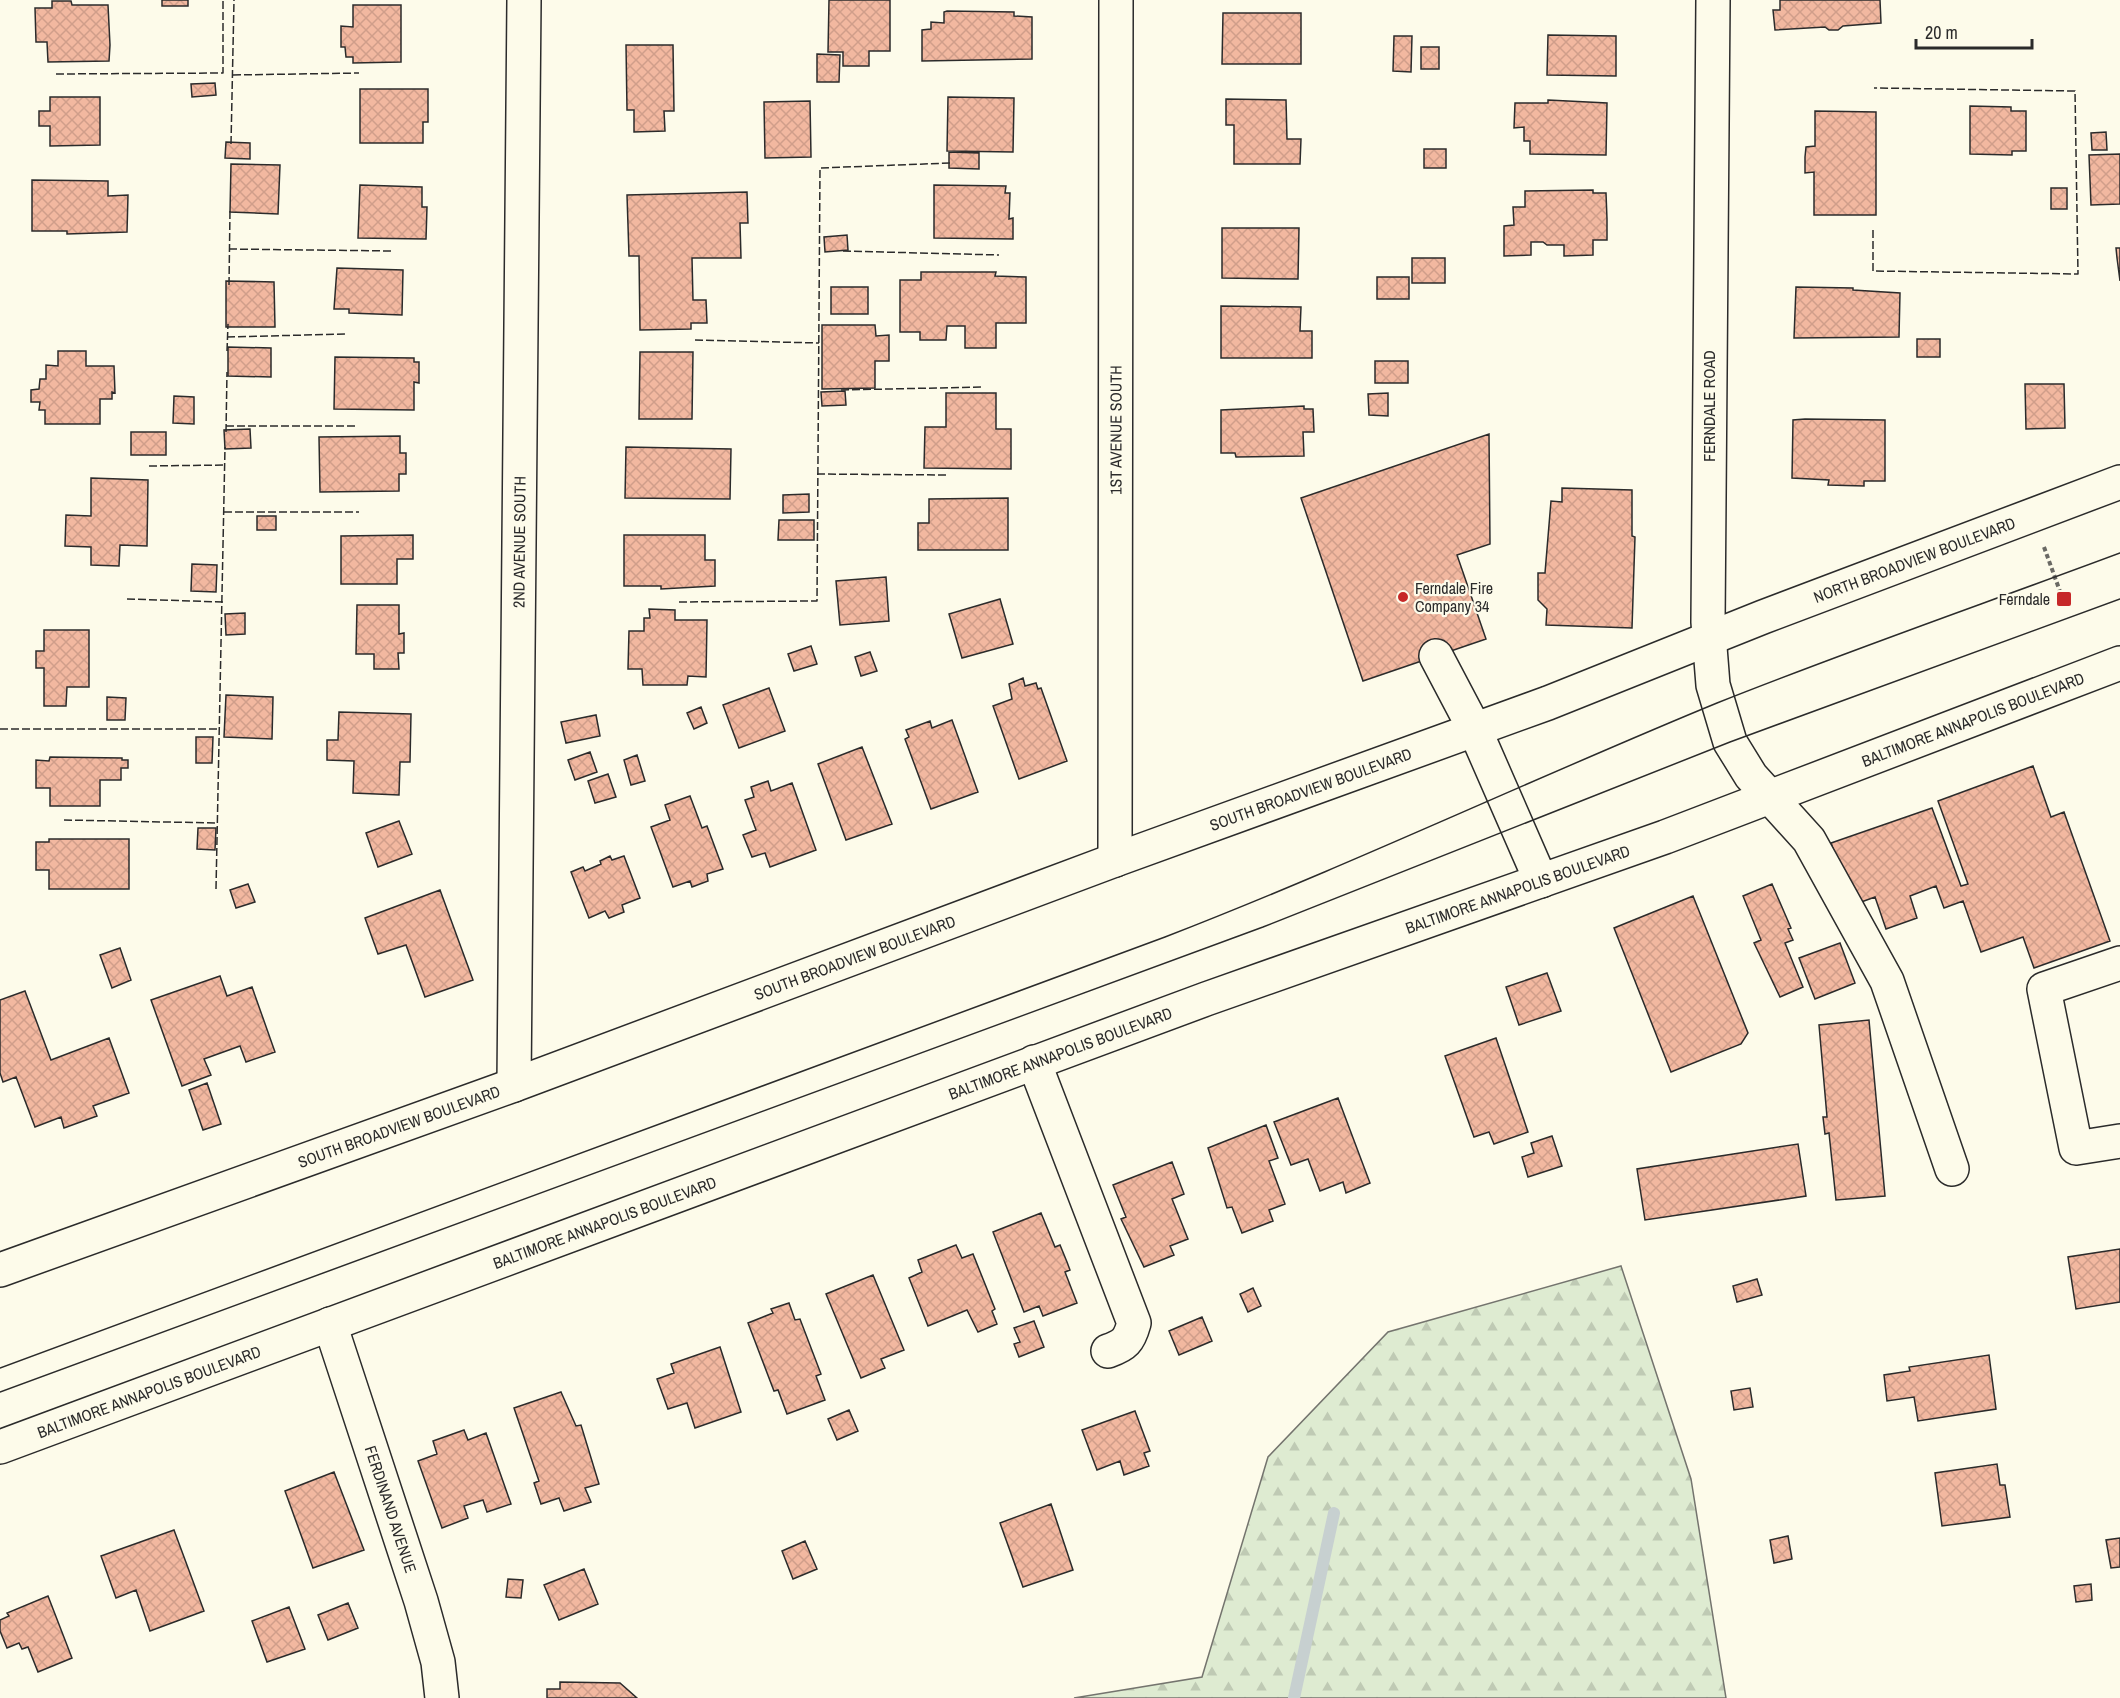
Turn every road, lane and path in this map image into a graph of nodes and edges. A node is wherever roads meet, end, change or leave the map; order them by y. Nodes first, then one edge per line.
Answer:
1 (524, 0) edge
2 (1116, 0) edge
3 (1713, 0) edge
4 (2120, 482) edge
5 (2032, 515) junction
6 (2062, 597) dead end
7 (1709, 640) junction
8 (1436, 656) dead end
9 (2119, 668) edge
10 (1475, 730) junction
11 (1769, 797) junction
12 (1115, 860) junction
13 (1541, 881) junction
14 (2120, 963) edge
15 (1034, 1062) junction
16 (514, 1084) junction
17 (2120, 1141) edge
18 (1952, 1169) dead end
19 (0, 1270) edge
20 (330, 1324) junction
21 (1108, 1351) dead end
22 (0, 1447) edge
23 (442, 1698) edge

1 - 16 street, 2ND AVENUE SOUTH
2 - 12 street, 1ST AVENUE SOUTH
3 - 7 street, FERNDALE ROAD
4 - 5 street, NORTH BROADVIEW BOULEVARD
5 - 6 path
5 - 7 street, NORTH BROADVIEW BOULEVARD
7 - 10 street, SOUTH BROADVIEW BOULEVARD
7 - 11 street, FERNDALE ROAD
8 - 10 street
9 - 11 street, BALTIMORE ANNAPOLIS BOULEVARD
10 - 12 street, SOUTH BROADVIEW BOULEVARD
10 - 13 street
11 - 13 street, BALTIMORE ANNAPOLIS BOULEVARD
11 - 18 street, FERNDALE ROAD
12 - 16 street, SOUTH BROADVIEW BOULEVARD
13 - 15 street, BALTIMORE ANNAPOLIS BOULEVARD
14 - 17 street
15 - 20 street, BALTIMORE ANNAPOLIS BOULEVARD
15 - 21 street
16 - 19 street, SOUTH BROADVIEW BOULEVARD
20 - 22 street, BALTIMORE ANNAPOLIS BOULEVARD
20 - 23 street, FERDINAND AVENUE

